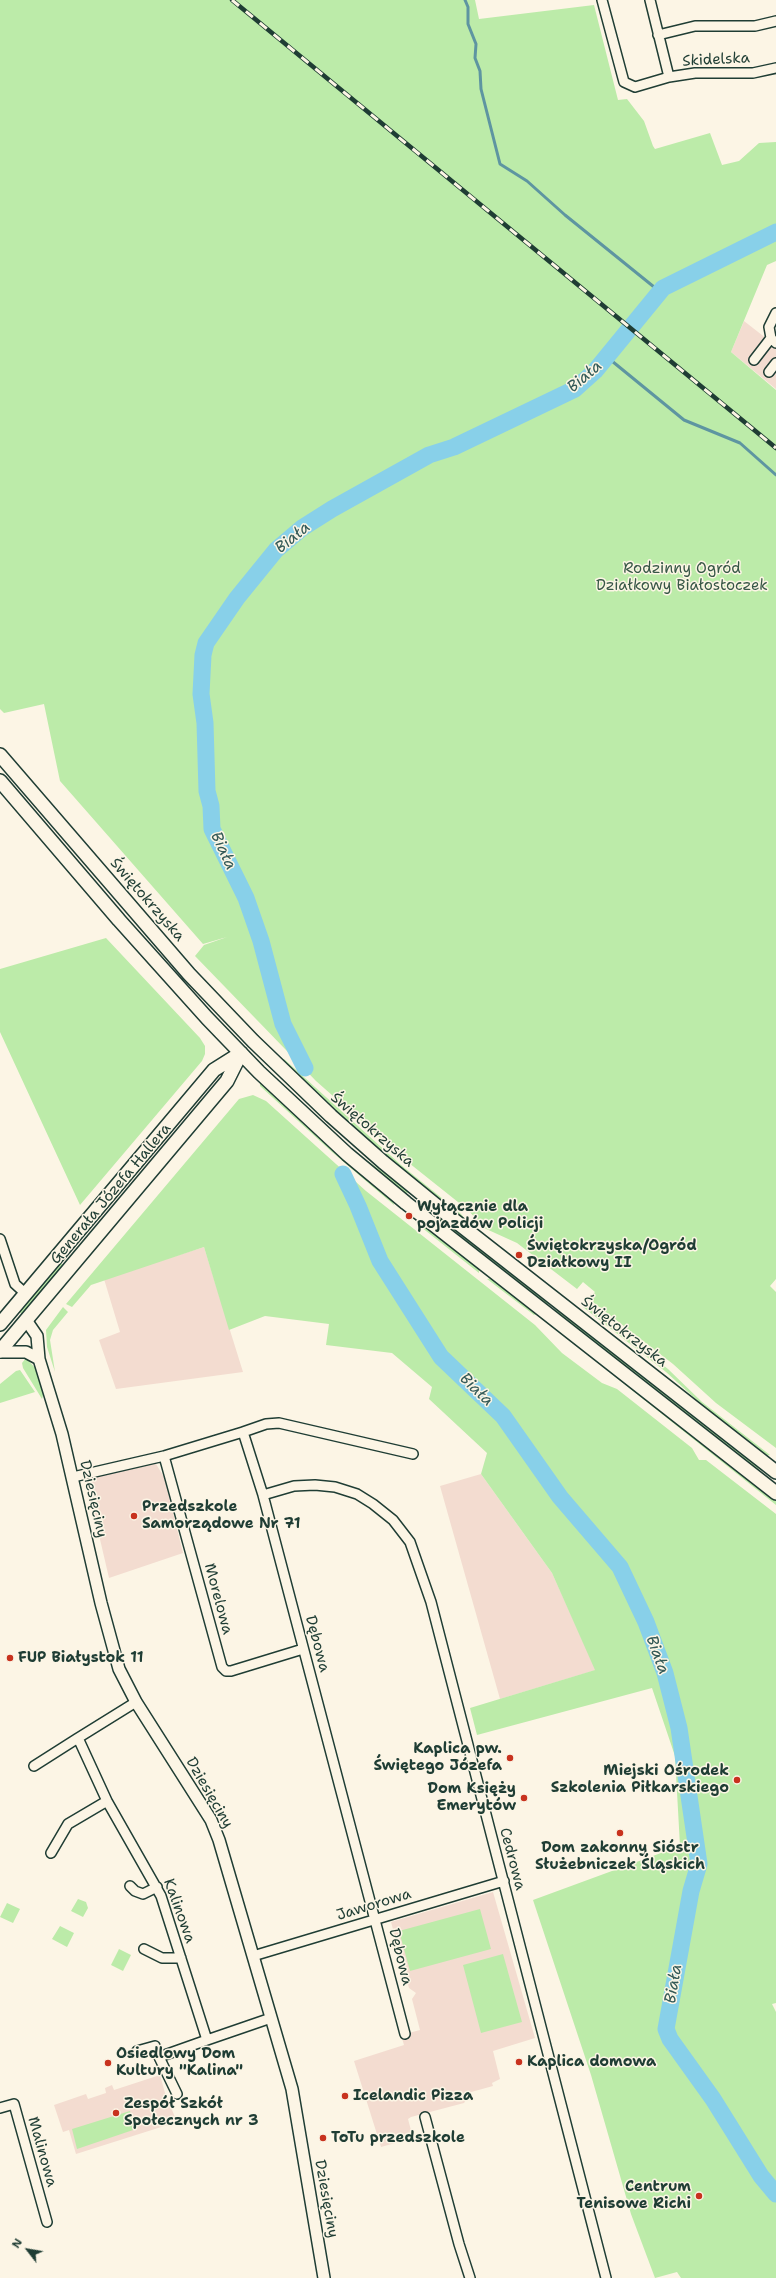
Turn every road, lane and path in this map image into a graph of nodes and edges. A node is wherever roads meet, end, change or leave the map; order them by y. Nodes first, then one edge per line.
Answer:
1 (602, 0) edge
2 (650, 0) edge
3 (776, 21) edge
4 (658, 35) junction
5 (776, 68) edge
6 (669, 77) junction
7 (776, 313) edge
8 (774, 341) edge
9 (754, 360) dead end
10 (776, 364) edge
11 (769, 372) dead end
12 (0, 755) edge
13 (0, 781) edge
14 (253, 1041) junction
15 (241, 1053) junction
16 (126, 1175) junction
17 (139, 1185) junction
18 (417, 1190) junction
19 (406, 1203) junction
20 (0, 1239) edge
21 (26, 1294) junction
22 (26, 1320) junction
23 (0, 1324) edge
24 (0, 1351) edge
25 (39, 1359) junction
26 (243, 1432) junction
27 (413, 1454) dead end
28 (164, 1456) junction
29 (776, 1472) edge
30 (73, 1477) junction
31 (771, 1486) edge
32 (776, 1493) edge
33 (263, 1495) junction
34 (303, 1649) junction
35 (136, 1702) junction
36 (78, 1738) junction
37 (34, 1766) dead end
38 (107, 1801) junction
39 (51, 1853) dead end
40 (504, 1881) junction
41 (130, 1886) dead end
42 (157, 1887) junction
43 (376, 1919) junction
44 (144, 1949) dead end
45 (253, 1956) junction
46 (181, 1958) junction
47 (271, 2018) junction
48 (405, 2034) dead end
49 (208, 2040) junction
50 (137, 2051) dead end
51 (159, 2057) junction
52 (177, 2094) dead end
53 (0, 2108) edge
54 (425, 2117) dead end
55 (47, 2222) dead end
56 (324, 2278) edge
57 (470, 2278) edge
58 (606, 2278) edge

1 - 6 street, Skidelska
2 - 4 street
3 - 4 street
4 - 6 street
5 - 6 street, Skidelska
7 - 8 street
8 - 9 street
10 - 11 street
12 - 14 main road, Świętokrzyska
13 - 15 main road
14 - 15 main road, Generała Józefa Hallera
14 - 18 main road, Świętokrzyska
15 - 16 main road, Generała Józefa Hallera
15 - 17 main road, Generała Józefa Hallera
15 - 19 main road
16 - 17 main road
16 - 21 main road, Generała Józefa Hallera
17 - 22 main road, Generała Józefa Hallera
18 - 19 main road
18 - 29 main road, Świętokrzyska
19 - 31 main road
20 - 21 street
21 - 23 main road, Generała Józefa Hallera
22 - 24 main road, Generała Józefa Hallera
22 - 25 street, Dziesięciny
24 - 25 street
25 - 30 street, Dziesięciny
26 - 27 street
26 - 28 street
26 - 33 street, Dębowa
28 - 30 street
28 - 34 street, Morelowa
30 - 35 street, Dziesięciny
31 - 32 main road
33 - 34 street, Dębowa
33 - 40 street, Cedrowa
34 - 43 street, Dębowa
35 - 36 street
35 - 45 street, Dziesięciny
36 - 37 street
36 - 38 street, Kalinowa
38 - 39 street
38 - 42 street, Kalinowa
40 - 43 street, Jaworowa
40 - 58 street, Cedrowa
41 - 42 street
42 - 46 street, Kalinowa
43 - 45 street, Jaworowa
43 - 48 street, Dębowa
44 - 46 street
45 - 47 street, Dziesięciny
46 - 49 street, Kalinowa
47 - 49 street
47 - 56 street, Dziesięciny
49 - 51 street
50 - 51 street
51 - 52 street
53 - 55 street, Malinowa
54 - 57 street

